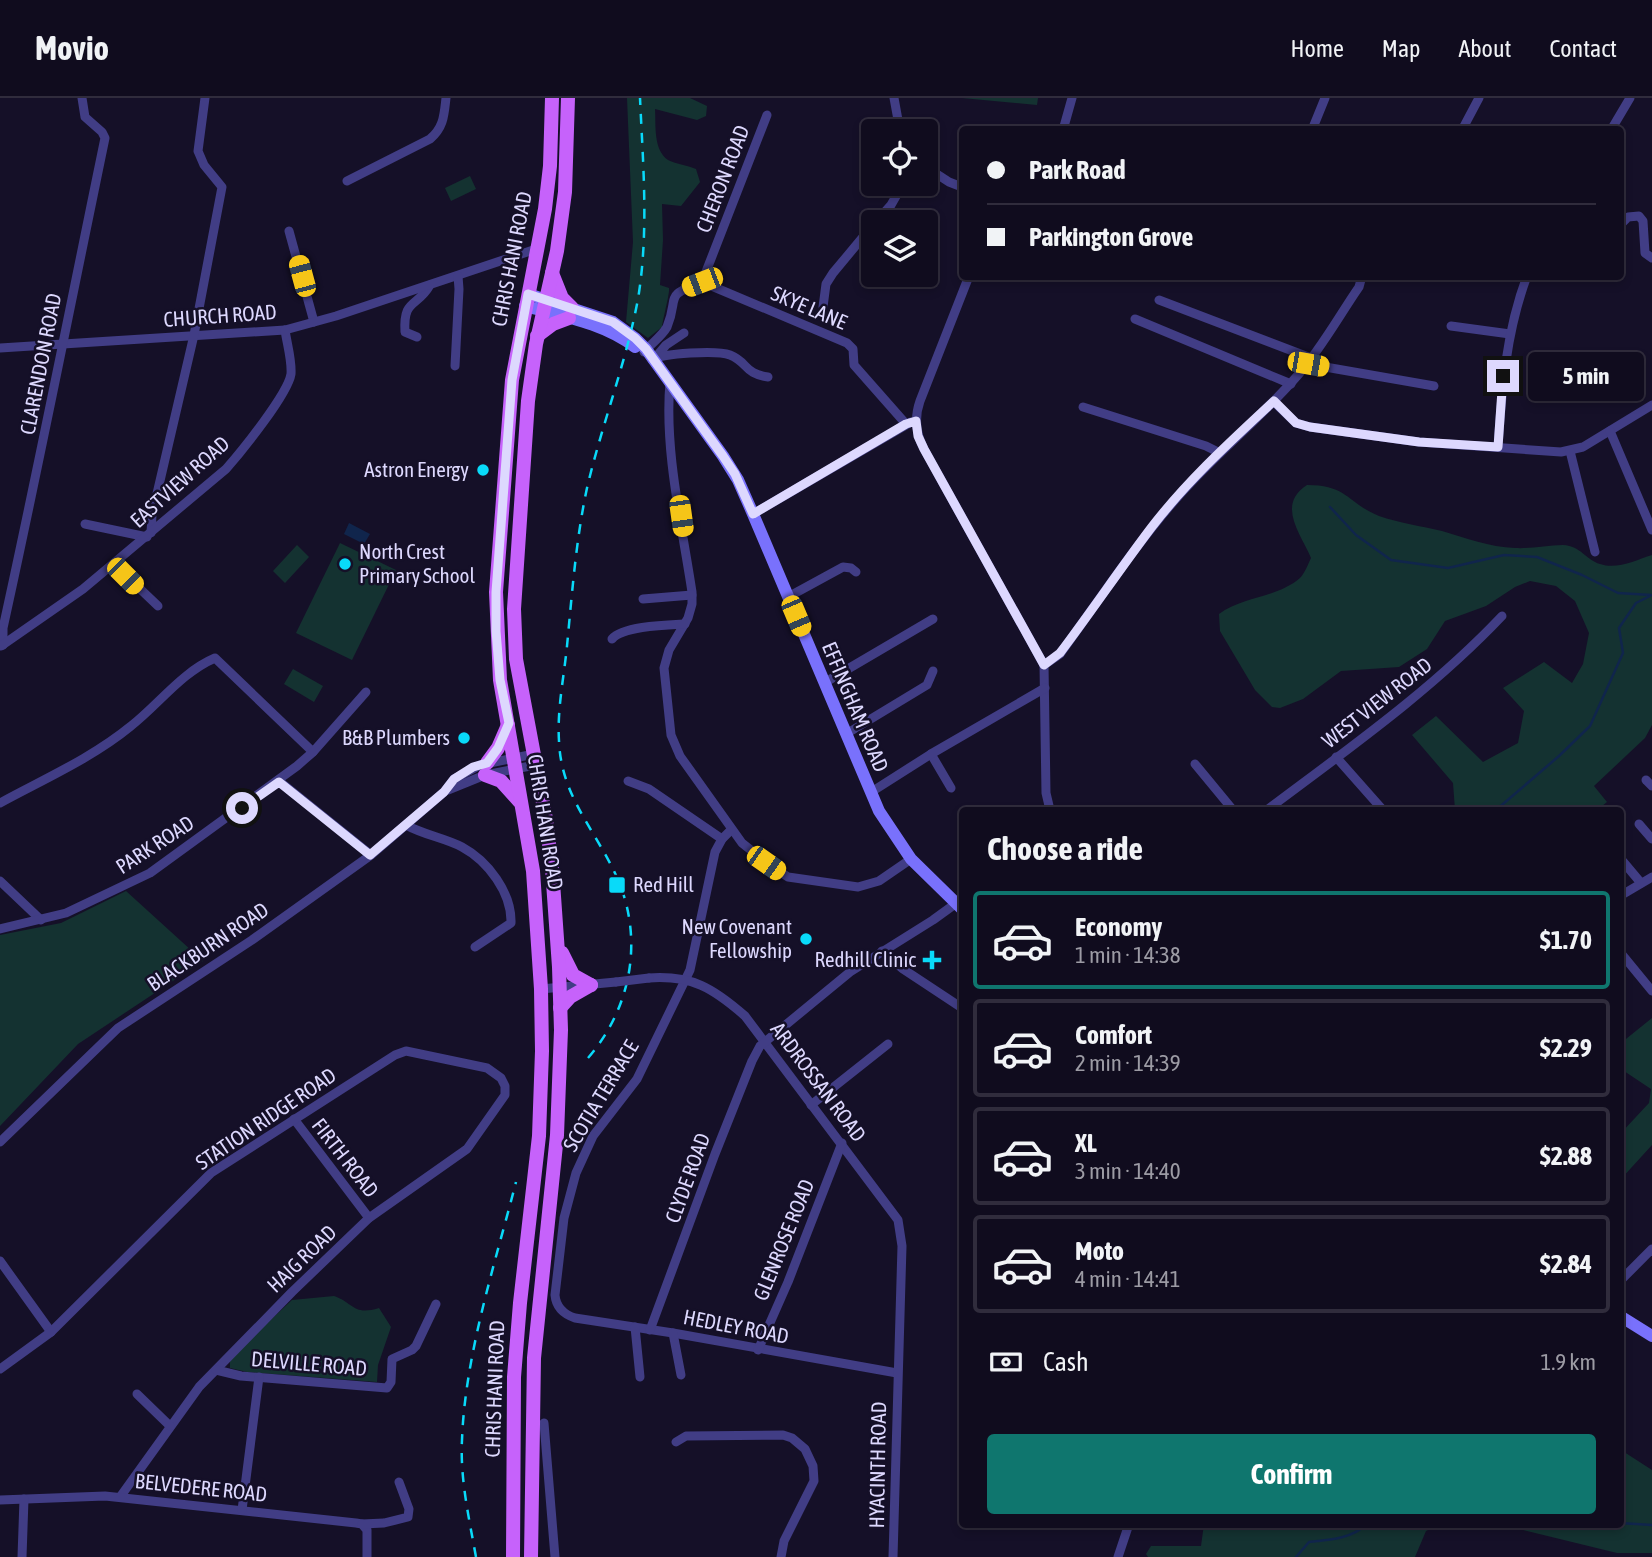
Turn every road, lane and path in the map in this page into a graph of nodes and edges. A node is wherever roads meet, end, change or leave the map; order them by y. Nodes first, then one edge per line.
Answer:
1 (82, 98) edge
2 (205, 98) edge
3 (446, 98) edge
4 (552, 98) edge
5 (568, 98) edge
6 (894, 98) edge
7 (1072, 98) edge
8 (1325, 98) edge
9 (1479, 98) edge
10 (1630, 98) edge
11 (767, 115) dead end
12 (898, 119) edge
13 (1064, 126) edge
14 (1314, 126) edge
15 (1464, 126) edge
16 (1613, 126) edge
17 (938, 175) edge
18 (347, 181) dead end
19 (959, 186) edge
20 (1624, 221) edge
21 (289, 231) dead end
22 (861, 240) edge
23 (539, 248) junction
24 (515, 257) junction
25 (1652, 258) edge
26 (552, 272) junction
27 (458, 276) junction
28 (533, 277) junction
29 (967, 280) edge
30 (1361, 280) edge
31 (1526, 280) edge
32 (702, 282) junction
33 (430, 285) junction
34 (526, 300) junction
35 (1159, 300) dead end
36 (544, 305) junction
37 (823, 307) dead end
38 (570, 313) junction
39 (1135, 319) dead end
40 (314, 322) junction
41 (1451, 326) dead end
42 (285, 330) junction
43 (684, 333) dead end
44 (1510, 334) junction
45 (194, 335) junction
46 (537, 336) junction
47 (417, 337) dead end
48 (62, 344) junction
49 (0, 348) edge
50 (649, 355) junction
51 (1309, 361) junction
52 (455, 366) dead end
53 (768, 377) dead end
54 (670, 382) junction
55 (1291, 384) junction
56 (1434, 386) dead end
57 (1274, 401) junction
58 (1652, 405) edge
59 (1083, 407) dead end
60 (911, 422) junction
61 (1610, 431) junction
62 (1498, 447) junction
63 (1570, 452) junction
64 (1220, 453) junction
65 (753, 514) junction
66 (85, 524) dead end
67 (1652, 530) edge
68 (149, 535) junction
69 (1595, 552) dead end
70 (114, 564) junction
71 (856, 572) dead end
72 (692, 595) junction
73 (788, 597) junction
74 (643, 600) dead end
75 (158, 606) dead end
76 (1502, 616) dead end
77 (933, 619) dead end
78 (685, 624) junction
79 (612, 639) dead end
80 (1, 646) edge
81 (1044, 665) junction
82 (933, 671) dead end
83 (824, 684) junction
84 (1045, 688) junction
85 (366, 692) dead end
86 (509, 723) junction
87 (846, 734) junction
88 (313, 752) junction
89 (931, 754) junction
90 (1336, 757) junction
91 (535, 760) junction
92 (515, 764) junction
93 (1195, 764) dead end
94 (486, 769) junction
95 (628, 781) dead end
96 (279, 782) junction
97 (876, 789) dead end
98 (951, 789) dead end
99 (0, 803) edge
100 (522, 805) junction
101 (1050, 807) edge
102 (1231, 807) edge
103 (1271, 807) edge
104 (1380, 807) edge
105 (1639, 824) dead end
106 (406, 825) junction
107 (732, 830) junction
108 (722, 839) junction
109 (1652, 839) edge
110 (370, 855) junction
111 (911, 859) junction
112 (1624, 863) edge
113 (1652, 877) edge
114 (0, 881) edge
115 (1641, 883) junction
116 (1624, 894) edge
117 (959, 902) edge
118 (959, 905) edge
119 (41, 920) junction
120 (0, 929) edge
121 (558, 942) junction
122 (475, 947) dead end
123 (882, 951) junction
124 (1624, 957) edge
125 (685, 979) junction
126 (591, 985) junction
127 (560, 988) junction
128 (541, 989) junction
129 (1652, 991) edge
130 (959, 1006) edge
131 (560, 1008) junction
132 (765, 1041) junction
133 (888, 1044) dead end
134 (487, 1068) joint
135 (811, 1105) junction
136 (294, 1119) junction
137 (0, 1142) edge
138 (842, 1143) junction
139 (369, 1218) junction
140 (1652, 1249) edge
141 (0, 1261) edge
142 (1624, 1276) edge
143 (436, 1304) dead end
144 (568, 1316) joint
145 (1624, 1318) edge
146 (635, 1327) junction
147 (650, 1330) junction
148 (51, 1332) junction
149 (673, 1333) junction
150 (1652, 1336) edge
151 (758, 1350) junction
152 (0, 1369) edge
153 (216, 1370) junction
154 (897, 1373) junction
155 (681, 1375) dead end
156 (259, 1377) junction
157 (640, 1377) dead end
158 (137, 1394) dead end
159 (544, 1423) dead end
160 (170, 1426) junction
161 (676, 1442) dead end
162 (399, 1482) dead end
163 (120, 1497) junction
164 (24, 1499) junction
165 (0, 1500) edge
166 (242, 1510) junction
167 (362, 1524) junction
168 (1128, 1528) edge
169 (22, 1557) edge
170 (367, 1557) edge
171 (513, 1557) edge
172 (531, 1557) edge
173 (555, 1557) edge
174 (781, 1557) edge
175 (893, 1557) edge
176 (1118, 1557) edge

1 - 48 street, CLARENDON ROAD
2 - 45 street
3 - 18 street
4 - 23 main road, CHRIS HANI ROAD
5 - 26 main road, CHRIS HANI ROAD
6 - 12 street
7 - 13 street
8 - 14 street
9 - 15 street
10 - 16 street
11 - 32 street, CHERON ROAD
17 - 19 street
20 - 25 street
21 - 40 street
22 - 37 street
23 - 24 street, CHURCH ROAD
23 - 28 main road, CHRIS HANI ROAD
24 - 27 street, CHURCH ROAD
24 - 28 street
26 - 36 main road, CHRIS HANI ROAD
26 - 38 main road
27 - 33 street, CHURCH ROAD
27 - 52 street
28 - 34 main road, CHRIS HANI ROAD
29 - 60 street
30 - 51 street
31 - 44 street
32 - 50 street
32 - 60 street, SKYE LANE
33 - 40 street, CHURCH ROAD
33 - 47 street
34 - 36 street, EFFINGHAM ROAD
34 - 86 main road, CHRIS HANI ROAD
35 - 51 street
36 - 38 street, EFFINGHAM ROAD
36 - 46 main road, CHRIS HANI ROAD
38 - 46 main road
38 - 50 street, EFFINGHAM ROAD
39 - 55 street
40 - 42 street, CHURCH ROAD
41 - 44 street
42 - 45 street, CHURCH ROAD
42 - 68 street, EASTVIEW ROAD
43 - 50 street
44 - 62 street
45 - 48 street, CHURCH ROAD
45 - 68 street
46 - 91 main road, CHRIS HANI ROAD
48 - 49 street, CHURCH ROAD
48 - 80 street, CLARENDON ROAD
50 - 53 street
50 - 54 street, EFFINGHAM ROAD
51 - 55 street
51 - 56 street
54 - 65 street, EFFINGHAM ROAD
54 - 72 street
55 - 57 street
57 - 62 street
57 - 64 street
58 - 61 street
59 - 64 street
60 - 65 street
60 - 81 street
61 - 63 street
61 - 67 street
62 - 63 street
63 - 69 street
64 - 81 street
65 - 73 street, EFFINGHAM ROAD
66 - 68 street
68 - 70 street, EASTVIEW ROAD
70 - 75 street
70 - 80 street, EASTVIEW ROAD
71 - 73 street
72 - 74 street
72 - 78 street
73 - 83 street, EFFINGHAM ROAD
76 - 90 street, WEST VIEW ROAD
77 - 83 street
78 - 79 street
78 - 107 street
81 - 84 street
82 - 87 street
83 - 87 street, EFFINGHAM ROAD
84 - 89 street
84 - 101 street
85 - 88 street, PARK ROAD
86 - 92 main road, CHRIS HANI ROAD
86 - 94 main road
87 - 111 street, EFFINGHAM ROAD
88 - 96 street, PARK ROAD
88 - 99 street
89 - 97 street
89 - 98 street
90 - 103 street, WEST VIEW ROAD
90 - 104 street
91 - 92 street, BLACKBURN ROAD
91 - 121 main road, CHRIS HANI ROAD
92 - 94 street, BLACKBURN ROAD
92 - 100 main road, CHRIS HANI ROAD
93 - 102 street
94 - 100 main road
94 - 106 street, BLACKBURN ROAD
95 - 108 street
96 - 110 street
96 - 119 street, PARK ROAD
100 - 128 main road, CHRIS HANI ROAD
105 - 109 street
106 - 110 street, BLACKBURN ROAD
106 - 122 street
107 - 108 street
107 - 111 street
108 - 125 street, SCOTIA TERRACE
110 - 137 street, BLACKBURN ROAD
111 - 117 street, EFFINGHAM ROAD
112 - 115 street
113 - 115 street
114 - 119 street
115 - 116 street
118 - 123 street
119 - 120 street, PARK ROAD
121 - 126 main road
121 - 127 main road, CHRIS HANI ROAD
123 - 130 street
123 - 132 street
124 - 129 street
125 - 126 street, ARDROSSAN ROAD, bridge
125 - 132 street, ARDROSSAN ROAD
125 - 144 street, SCOTIA TERRACE
126 - 127 street, ARDROSSAN ROAD
126 - 131 main road
127 - 128 street, ARDROSSAN ROAD
127 - 131 main road, CHRIS HANI ROAD
128 - 171 main road, CHRIS HANI ROAD
131 - 172 main road, CHRIS HANI ROAD
132 - 135 street, ARDROSSAN ROAD
132 - 147 street, CLYDE ROAD
133 - 135 street
134 - 136 street, STATION RIDGE ROAD
134 - 139 street, HAIG ROAD
135 - 138 street, ARDROSSAN ROAD
136 - 139 street, FIRTH ROAD
136 - 148 street, STATION RIDGE ROAD
138 - 151 street, GLENROSE ROAD
138 - 154 street, ARDROSSAN ROAD
139 - 153 street, HAIG ROAD
140 - 142 street
141 - 148 street
143 - 156 street, DELVILLE ROAD
144 - 146 street, HEDLEY ROAD
145 - 150 street
146 - 147 street, HEDLEY ROAD
146 - 157 street
147 - 149 street, HEDLEY ROAD
148 - 152 street, STATION RIDGE ROAD
149 - 151 street, HEDLEY ROAD
149 - 155 street
151 - 154 street, HEDLEY ROAD
153 - 156 street, DELVILLE ROAD
153 - 160 street, HAIG ROAD
154 - 175 street, HYACINTH ROAD
156 - 166 street
158 - 160 street
159 - 173 street
160 - 163 street, HAIG ROAD
161 - 174 street
162 - 167 street, BELVEDERE ROAD
163 - 164 street, BELVEDERE ROAD
163 - 166 street, BELVEDERE ROAD
164 - 165 street, BELVEDERE ROAD
164 - 169 street
166 - 167 street, BELVEDERE ROAD
167 - 170 street
168 - 176 street

